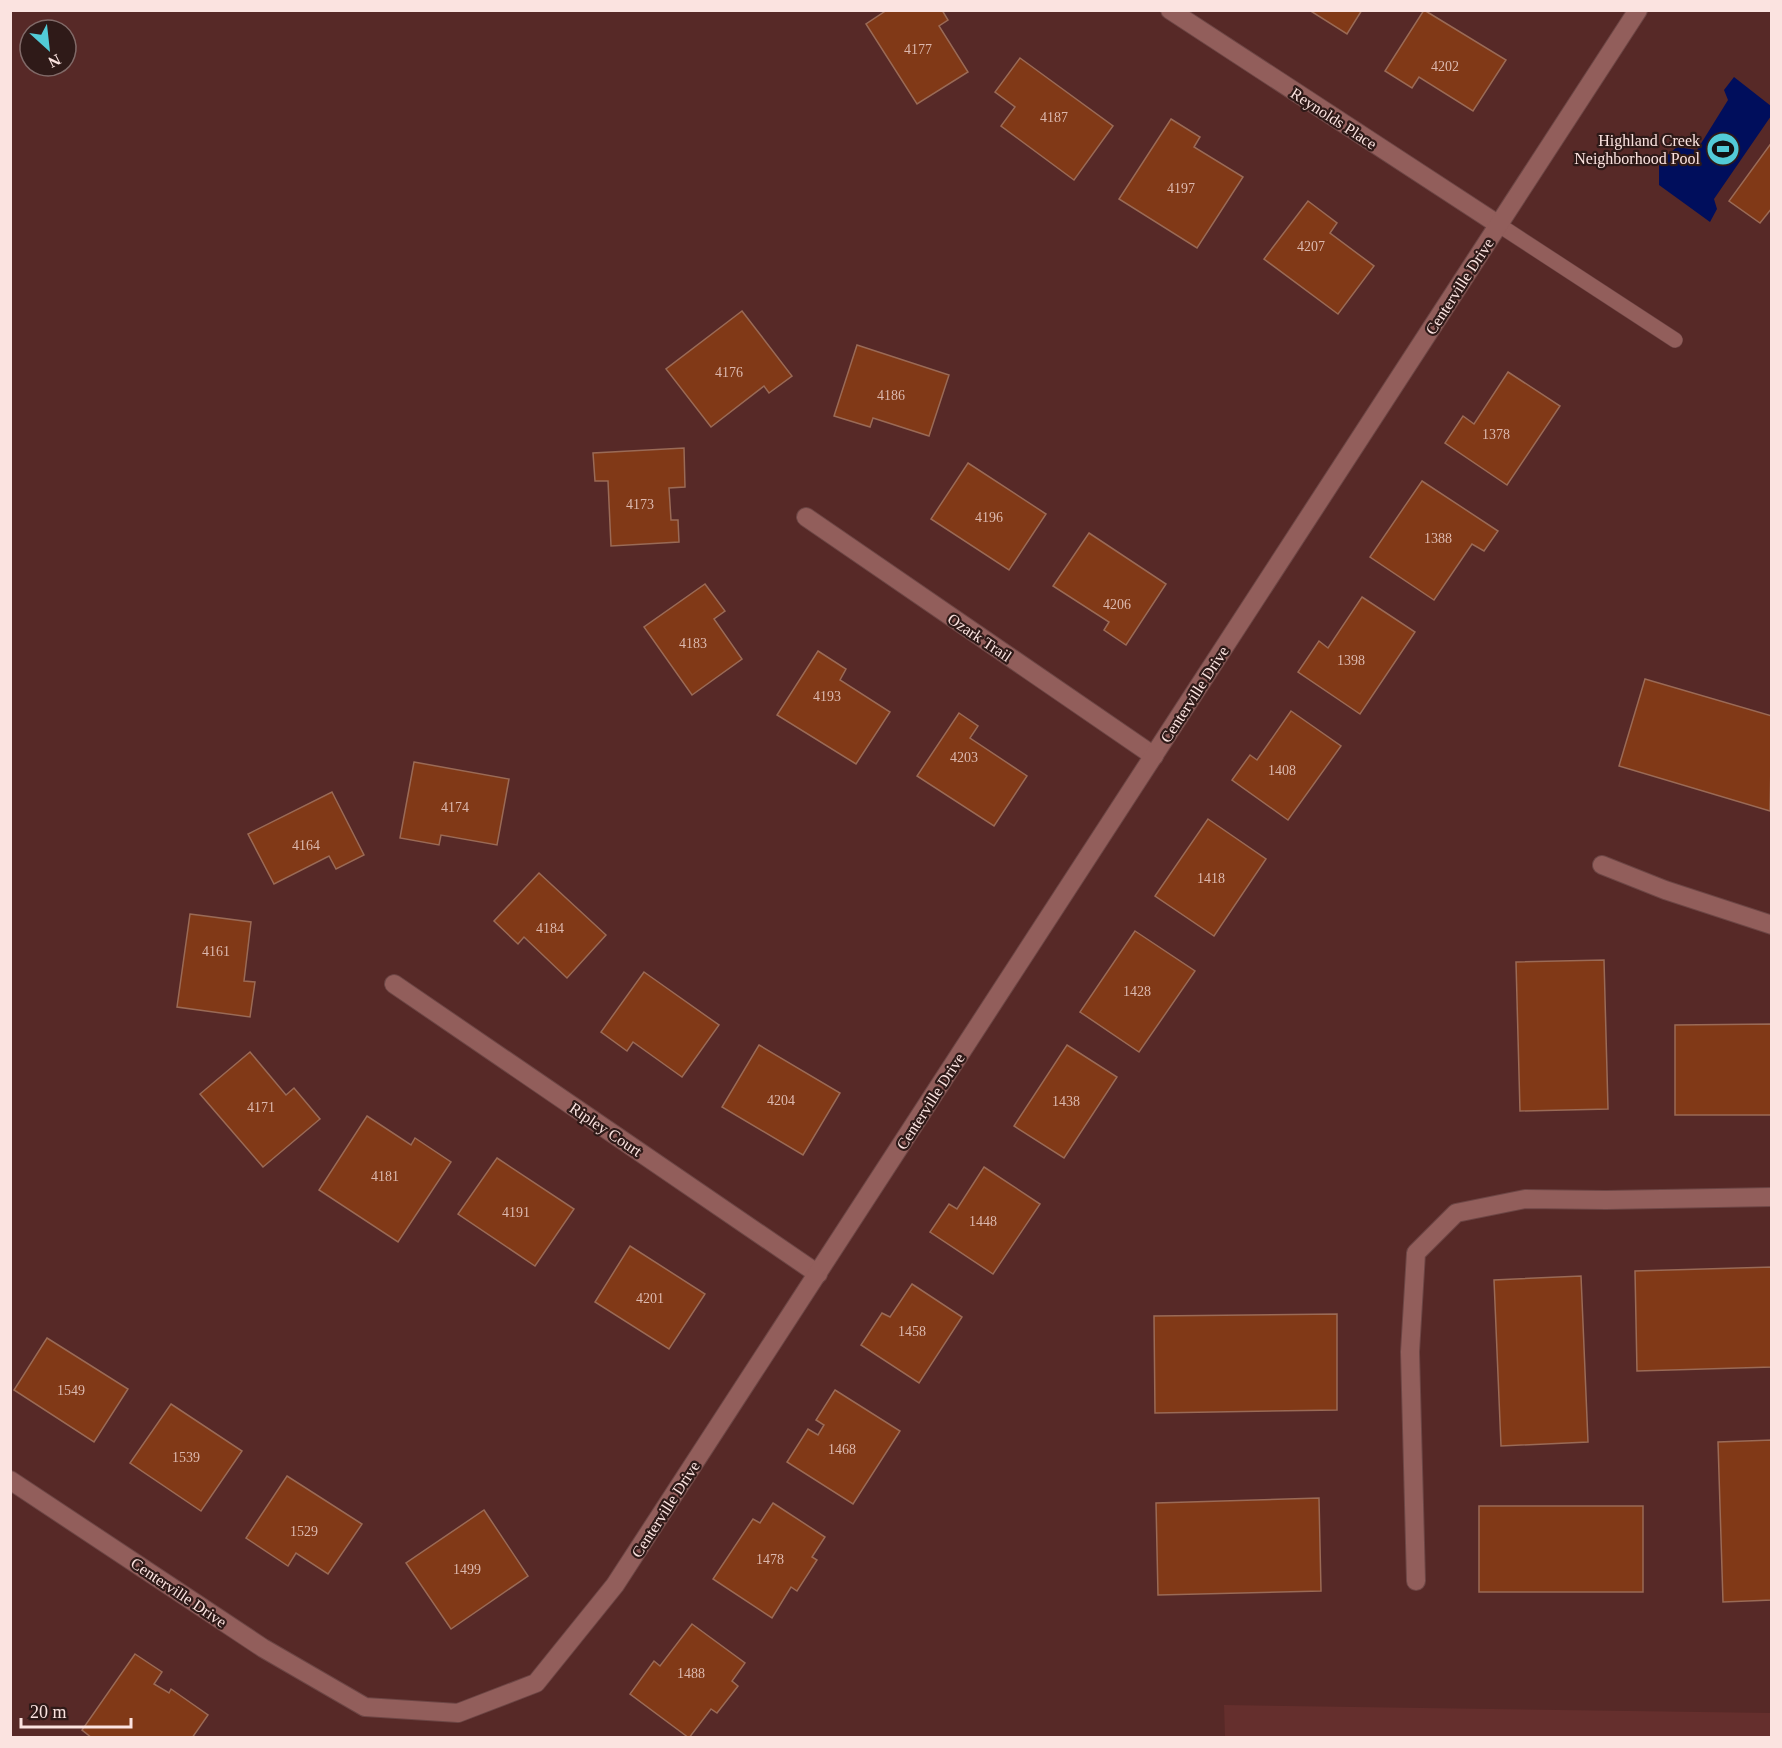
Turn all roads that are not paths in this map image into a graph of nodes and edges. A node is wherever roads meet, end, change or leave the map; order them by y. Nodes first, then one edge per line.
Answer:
1 (1170, 10) edge
2 (1638, 10) edge
3 (1498, 225) junction
4 (1676, 340) dead end
5 (806, 517) dead end
6 (1154, 756) junction
7 (1602, 865) dead end
8 (1772, 925) edge
9 (394, 984) dead end
10 (1772, 1197) edge
11 (818, 1274) junction
12 (10, 1480) edge
13 (1416, 1581) dead end

1 - 3 street, Reynolds Place
2 - 3 street, Centerville Drive
3 - 4 lane
3 - 6 street, Centerville Drive
5 - 6 street, Ozark Trail
6 - 11 street, Centerville Drive
7 - 8 street
9 - 11 street, Ripley Court
10 - 13 street
11 - 12 street, Centerville Drive

